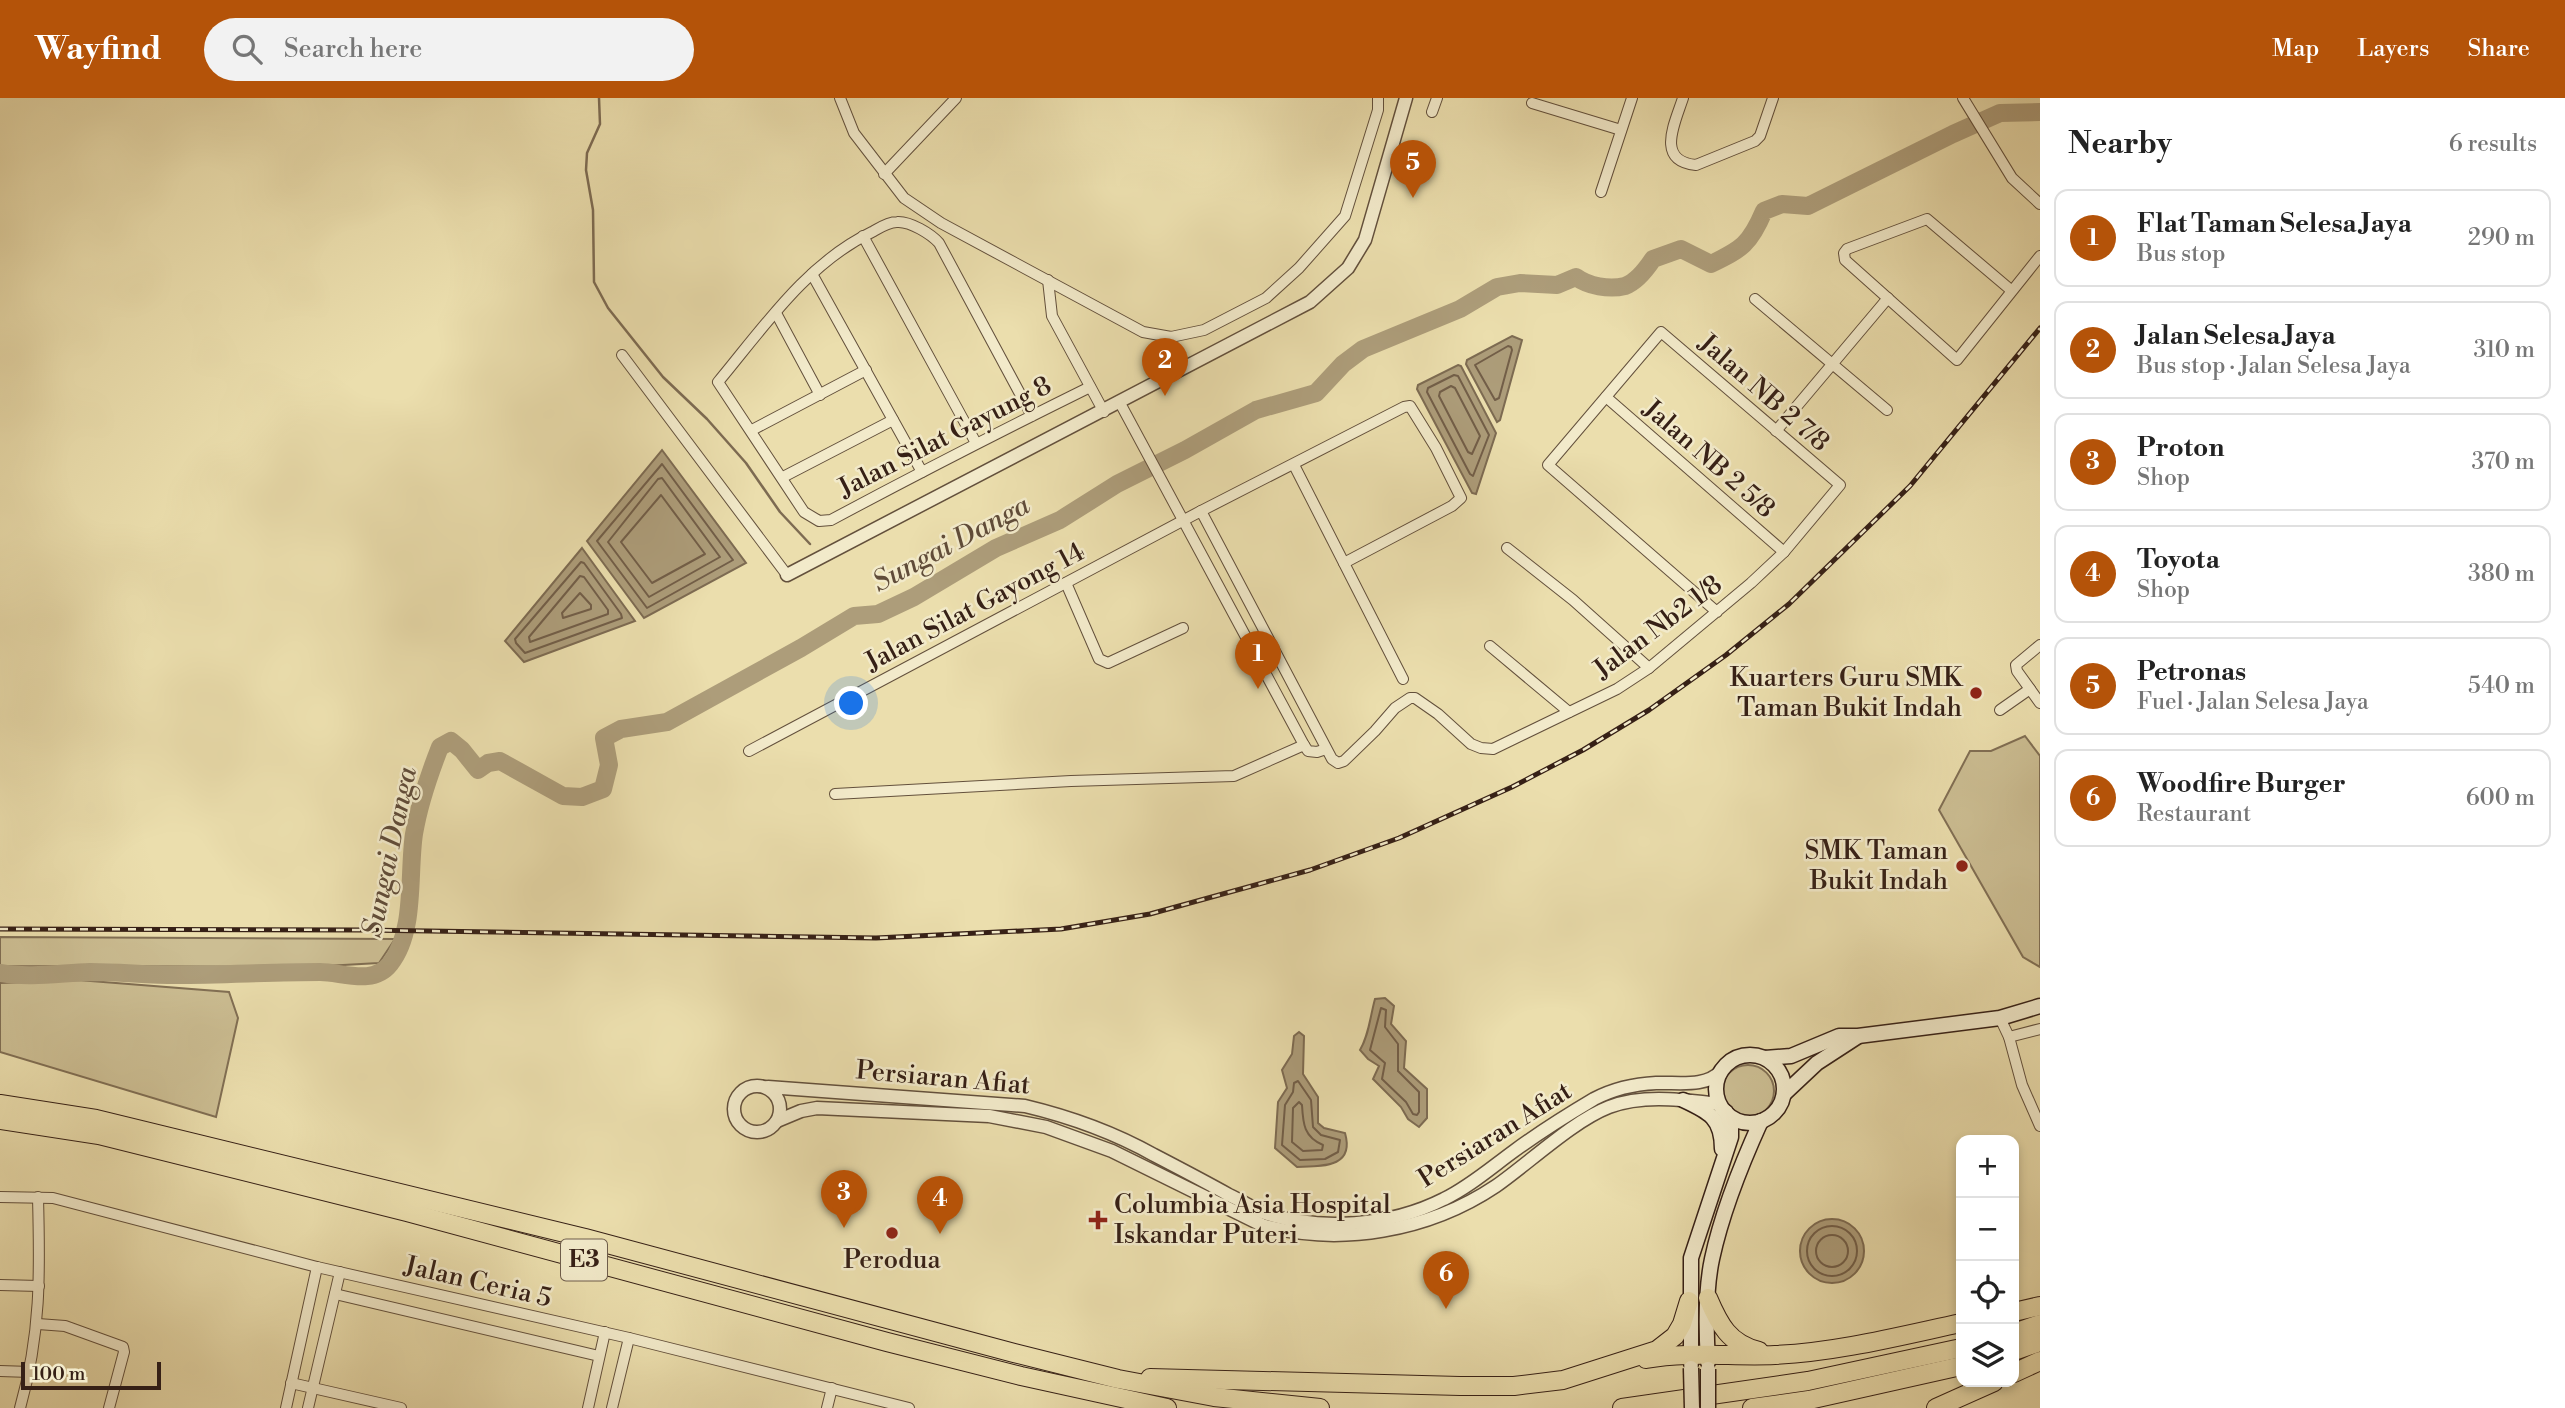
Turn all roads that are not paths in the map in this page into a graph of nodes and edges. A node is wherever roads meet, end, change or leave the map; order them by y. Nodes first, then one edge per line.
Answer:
1 (840, 98) edge
2 (956, 98) edge
3 (1378, 98) edge
4 (1406, 98) edge
5 (1437, 98) edge
6 (1632, 98) edge
7 (1683, 98) edge
8 (1773, 98) edge
9 (1963, 98) edge
10 (1532, 103) dead end
11 (1432, 113) dead end
12 (1621, 130) junction
13 (884, 174) junction
14 (1601, 192) dead end
15 (2040, 204) edge
16 (863, 236) junction
17 (2040, 256) edge
18 (812, 274) junction
19 (1048, 281) junction
20 (2012, 291) junction
21 (1888, 298) junction
22 (1755, 299) dead end
23 (776, 313) junction
24 (622, 355) dead end
25 (1832, 364) junction
26 (866, 370) junction
27 (1090, 387) junction
28 (820, 395) junction
29 (1606, 397) junction
30 (1121, 403) junction
31 (1887, 411) dead end
32 (1104, 412) junction
33 (1032, 416) junction
34 (893, 420) junction
35 (752, 430) junction
36 (1776, 431) junction
37 (975, 443) junction
38 (1294, 465) junction
39 (922, 472) junction
40 (783, 477) junction
41 (1840, 485) joint
42 (1201, 511) junction
43 (1183, 519) junction
44 (1507, 548) dead end
45 (1784, 552) junction
46 (1344, 563) junction
47 (787, 575) joint
48 (1066, 583) junction
49 (1717, 611) junction
50 (1183, 628) dead end
51 (2040, 645) edge
52 (1490, 646) dead end
53 (1649, 668) junction
54 (1404, 679) dead end
55 (2030, 689) junction
56 (2040, 703) edge
57 (2000, 710) dead end
58 (1569, 712) junction
59 (1304, 744) junction
60 (1326, 749) junction
61 (749, 751) dead end
62 (835, 794) dead end
63 (2040, 1006) edge
64 (2000, 1018) junction
65 (2040, 1029) edge
66 (1858, 1036) junction
67 (2009, 1037) junction
68 (1765, 1058) junction
69 (1721, 1071) junction
70 (768, 1087) junction
71 (1615, 1091) junction
72 (1784, 1094) junction
73 (1683, 1100) junction
74 (0, 1104) edge
75 (1618, 1105) junction
76 (1723, 1108) junction
77 (0, 1120) edge
78 (777, 1121) junction
79 (1761, 1121) junction
80 (2040, 1126) edge
81 (1153, 1154) junction
82 (1169, 1163) junction
83 (1146, 1167) junction
84 (1723, 1168) junction
85 (1161, 1175) junction
86 (0, 1197) edge
87 (38, 1197) junction
88 (1286, 1225) junction
89 (317, 1267) junction
90 (340, 1272) junction
91 (0, 1285) edge
92 (39, 1286) junction
93 (335, 1294) junction
94 (1708, 1298) junction
95 (1689, 1301) junction
96 (2040, 1306) edge
97 (2019, 1311) edge
98 (38, 1324) junction
99 (1956, 1324) edge
100 (2040, 1324) edge
101 (2019, 1330) edge
102 (605, 1332) junction
103 (629, 1338) junction
104 (2040, 1342) edge
105 (2019, 1348) edge
106 (1956, 1349) edge
107 (1776, 1355) junction
108 (600, 1356) junction
109 (2040, 1361) edge
110 (1699, 1362) junction
111 (1619, 1364) junction
112 (1956, 1367) edge
113 (0, 1371) edge
114 (2019, 1371) edge
115 (30, 1372) junction
116 (1118, 1379) junction
117 (291, 1383) junction
118 (1983, 1387) edge
119 (313, 1388) junction
120 (832, 1388) junction
121 (20, 1408) edge
122 (109, 1408) edge
123 (286, 1408) edge
124 (308, 1408) edge
125 (401, 1408) edge
126 (588, 1408) edge
127 (612, 1408) edge
128 (827, 1408) edge
129 (909, 1408) edge
130 (1167, 1408) edge
131 (1320, 1408) edge
132 (1622, 1408) edge
133 (1692, 1408) edge
134 (1708, 1408) edge
135 (1752, 1408) edge
136 (1936, 1408) edge

1 - 13 street
2 - 13 street
3 - 19 street
4 - 30 street
5 - 11 street
6 - 12 street
7 - 8 street
9 - 15 street
10 - 12 street
12 - 14 street
13 - 19 street
16 - 18 street
16 - 33 street
16 - 37 street
17 - 20 street
18 - 23 street
18 - 26 street
19 - 27 street
20 - 21 street
20 - 21 street
21 - 25 street
22 - 25 street
23 - 28 street
23 - 35 street
24 - 47 street
25 - 31 street
25 - 36 street
26 - 28 street
26 - 34 street
27 - 32 street
27 - 33 street, Jalan Silat Gayung 8
28 - 35 street
29 - 36 street, Jalan NB 2 7/8
29 - 45 street, Jalan NB 2 5/8
29 - 49 street
30 - 32 street
30 - 43 street
32 - 47 street
33 - 37 street, Jalan Silat Gayung 8
34 - 39 street
34 - 40 street
35 - 40 street
36 - 41 street, Jalan NB 2 7/8
37 - 39 street, Jalan Silat Gayung 8
38 - 42 street, Jalan Silat Gayong 14
38 - 46 street
38 - 46 street, Jalan Silat Gayong 14
39 - 40 street, Jalan Silat Gayung 8
41 - 45 street, Jalan Nb2 1/8
42 - 43 street, Jalan Silat Gayong 14
42 - 60 street
43 - 48 street, Jalan Silat Gayong 14
43 - 59 street
44 - 53 street
45 - 49 street, Jalan Nb2 1/8
46 - 54 street
48 - 50 street
48 - 61 street, Jalan Silat Gayong 14
49 - 53 street, Jalan Nb2 1/8
51 - 55 street
52 - 58 street
53 - 58 street, Jalan Nb2 1/8
55 - 56 street
55 - 57 street
58 - 60 street, Jalan Nb2 1/8
59 - 60 street
59 - 62 street
63 - 64 main road
64 - 66 main road
64 - 67 street
65 - 67 street
66 - 68 main road
66 - 72 main road
67 - 80 street
68 - 69 main road
68 - 72 main road
69 - 71 street, Persiaran Afiat
69 - 76 main road
70 - 78 street
70 - 78 street, Persiaran Afiat
70 - 81 street, Persiaran Afiat
71 - 75 street
71 - 88 street, Persiaran Afiat
72 - 79 main road
73 - 75 street, Persiaran Afiat
73 - 76 street, Persiaran Afiat
73 - 84 main road
74 - 116 highway, E3
75 - 88 street, Persiaran Afiat
76 - 79 main road
76 - 84 main road
77 - 130 highway, E3
78 - 83 street, Persiaran Afiat
79 - 94 main road
81 - 82 street, Persiaran Afiat
81 - 83 street
82 - 85 street
82 - 88 street, Persiaran Afiat
83 - 85 street, Persiaran Afiat
84 - 95 main road
85 - 88 street, Persiaran Afiat
86 - 87 street, Jalan Ceria 5
87 - 89 street, Jalan Ceria 5
87 - 92 street
89 - 90 street, Jalan Ceria 5
89 - 117 street
90 - 93 street
90 - 102 street, Jalan Ceria 5
91 - 92 street
92 - 98 street
93 - 108 street
93 - 119 street
94 - 107 highway
94 - 110 main road
95 - 110 main road
95 - 111 highway
96 - 97 highway
98 - 115 street
98 - 122 street
99 - 107 highway
100 - 101 highway
102 - 103 street, Jalan Ceria 5
102 - 108 street
103 - 120 street, Jalan Ceria 5
103 - 127 street
104 - 105 highway
106 - 132 highway
107 - 110 highway
108 - 126 street
109 - 114 highway
110 - 111 highway
110 - 133 main road, bridge
110 - 134 main road, bridge
111 - 116 highway
112 - 135 highway
113 - 115 street
115 - 121 street
116 - 131 highway, E3
117 - 119 street
117 - 123 street
118 - 136 highway
119 - 124 street
119 - 125 street
120 - 128 street
120 - 129 street, Jalan Ceria 5

